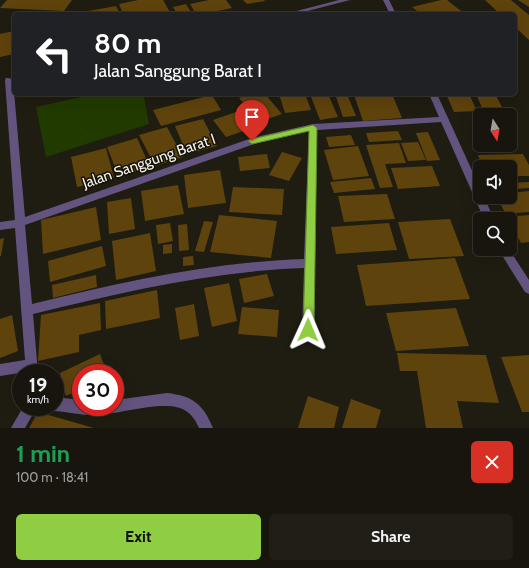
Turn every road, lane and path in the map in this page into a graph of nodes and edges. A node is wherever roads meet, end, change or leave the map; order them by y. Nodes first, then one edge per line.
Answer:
1 (347, 0) edge
2 (386, 0) edge
3 (296, 12) edge
4 (392, 12) edge
5 (8, 81) edge
6 (434, 96) edge
7 (444, 118) junction
8 (313, 128) junction
9 (486, 212) edge
10 (20, 223) junction
11 (0, 226) edge
12 (507, 256) edge
13 (310, 263) junction
14 (529, 289) edge
15 (27, 310) junction
16 (308, 330) dead end
17 (32, 364) edge
18 (0, 370) edge
19 (12, 370) edge
20 (124, 405) edge
21 (25, 416) edge
22 (18, 428) edge
23 (206, 428) edge

1 - 3 street
2 - 4 street
5 - 10 street
6 - 7 street
7 - 8 street, Jalan Sanggung Barat I
7 - 9 street
8 - 10 street, Jalan Sanggung Barat I
8 - 13 street
10 - 11 street, Jalan Sanggung Barat I
10 - 15 street
12 - 14 street
13 - 15 street
13 - 16 street
15 - 17 street
18 - 19 street
20 - 23 street
21 - 22 street

